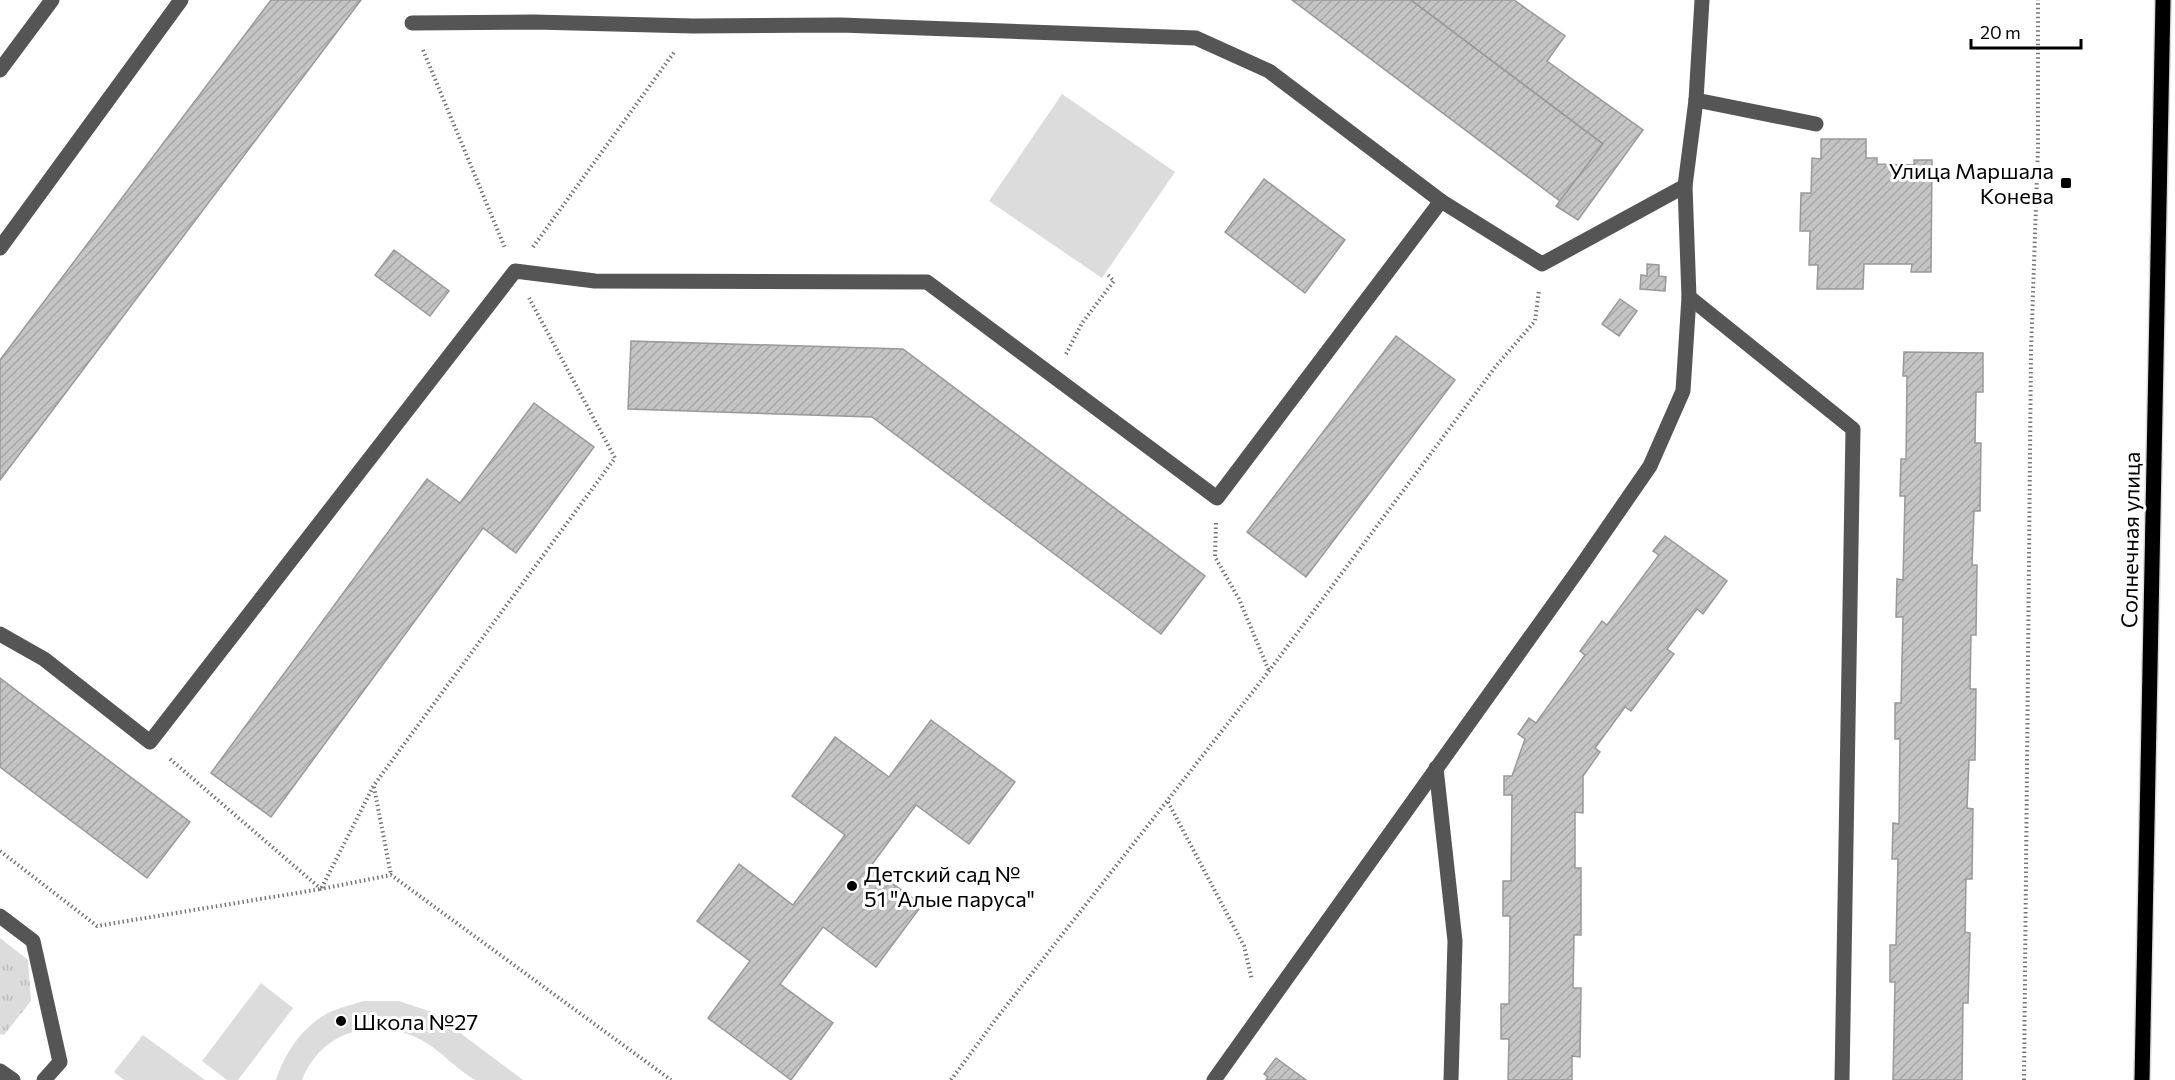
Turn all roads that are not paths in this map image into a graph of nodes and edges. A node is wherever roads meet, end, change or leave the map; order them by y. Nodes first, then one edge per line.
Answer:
1 (52, 0) edge
2 (181, 0) edge
3 (1702, 0) edge
4 (2163, 0) edge
5 (412, 23) road end
6 (0, 70) edge
7 (1696, 100) junction
8 (1816, 124) dead end
9 (1685, 186) junction
10 (1441, 201) junction
11 (0, 248) edge
12 (1689, 297) junction
13 (0, 634) edge
14 (1436, 768) junction
15 (0, 916) edge
16 (0, 1071) edge
17 (13, 1080) edge
18 (44, 1080) edge
19 (1214, 1080) edge
20 (1451, 1080) edge
21 (1842, 1080) edge
22 (2142, 1080) edge

1 - 6 street
2 - 11 street
3 - 7 street
4 - 22 main road, Солнечная улица
5 - 10 street
7 - 8 street
7 - 9 street
9 - 10 street
9 - 12 street
10 - 13 street
12 - 14 street
12 - 21 street
14 - 19 street
14 - 20 street
15 - 18 street
16 - 17 street

